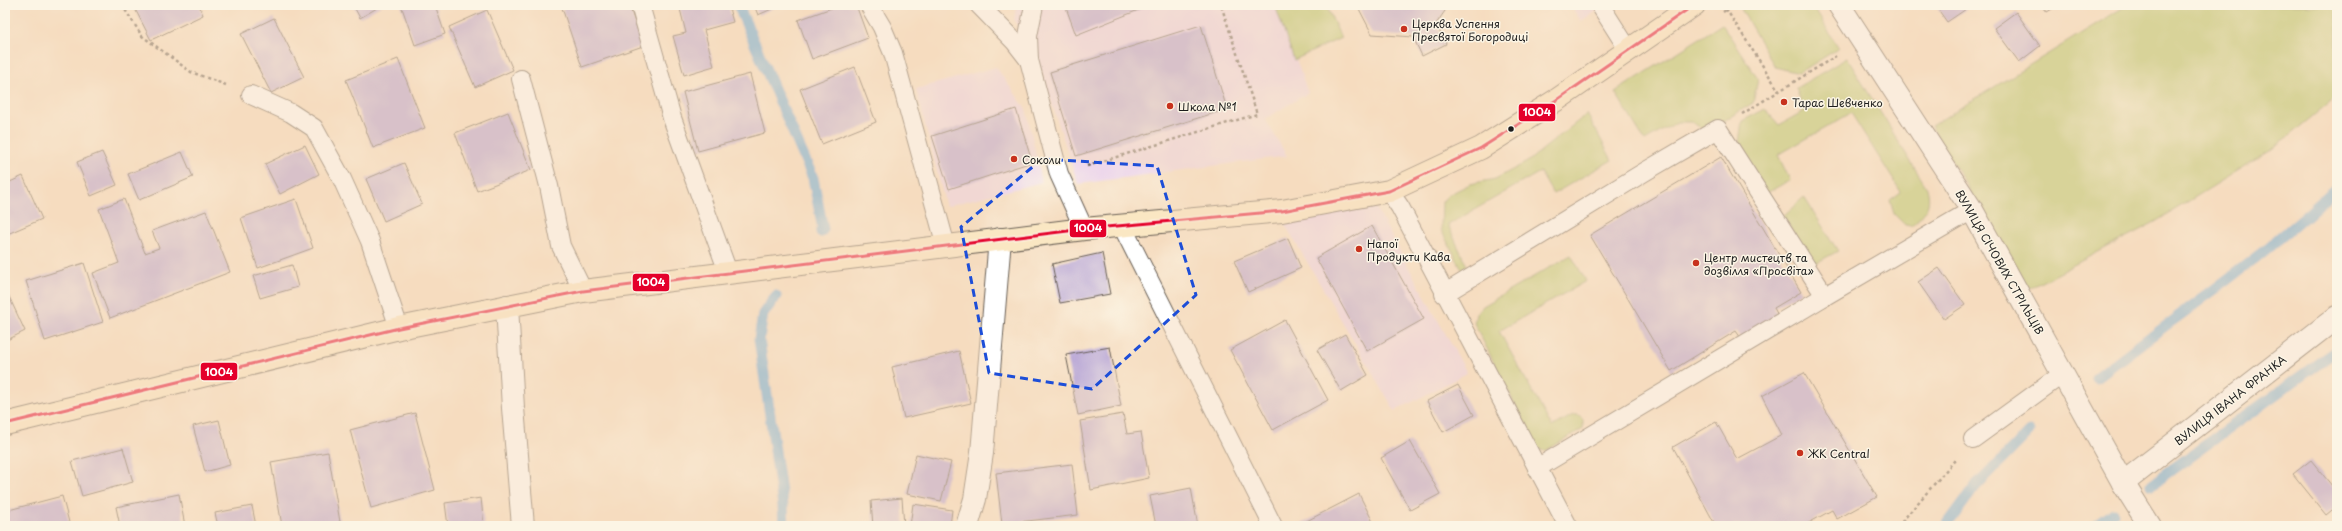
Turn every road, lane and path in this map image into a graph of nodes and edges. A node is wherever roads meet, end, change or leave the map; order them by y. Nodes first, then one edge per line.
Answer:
1 (122, 5) edge
2 (640, 5) edge
3 (869, 5) edge
4 (979, 5) edge
5 (1034, 5) edge
6 (1221, 5) edge
7 (1600, 5) edge
8 (1694, 5) edge
9 (1840, 5) edge
10 (1726, 9) dead end
11 (1862, 39) junction
12 (1628, 49) junction
13 (1029, 60) junction
14 (521, 79) dead end
15 (1779, 91) junction
16 (250, 95) joint
17 (1718, 129) junction
18 (1059, 174) junction
19 (1389, 191) junction
20 (1972, 210) junction
21 (1122, 226) junction
22 (1084, 229) junction
23 (1000, 239) junction
24 (946, 246) junction
25 (728, 272) junction
26 (583, 291) junction
27 (1444, 294) junction
28 (1825, 296) junction
29 (507, 306) junction
30 (2337, 317) edge
31 (399, 328) junction
32 (2064, 373) junction
33 (5, 424) edge
34 (1973, 439) joint
35 (1537, 468) junction
36 (2123, 483) junction
37 (524, 526) edge
38 (967, 526) edge
39 (1273, 526) edge
40 (1568, 526) edge
41 (1898, 526) edge
42 (2150, 526) edge

1 - 16 path
2 - 25 lane
3 - 24 lane
4 - 13 lane
5 - 13 lane
6 - 18 path
7 - 12 lane
8 - 12 street
9 - 11 street, ВУЛИЦЯ СІЧОВИХ СТРІЛЬЦІВ
10 - 15 path
11 - 15 path
11 - 20 street, ВУЛИЦЯ СІЧОВИХ СТРІЛЬЦІВ
12 - 19 street
13 - 18 lane
14 - 26 lane
15 - 17 path
16 - 31 lane
17 - 27 lane
17 - 28 lane
18 - 22 lane
19 - 21 street
19 - 27 lane
20 - 28 lane
20 - 32 street, ВУЛИЦЯ СІЧОВИХ СТРІЛЬЦІВ
21 - 22 street
21 - 39 lane
22 - 23 street
23 - 24 street
23 - 38 street
24 - 25 street
25 - 26 street
26 - 29 street
27 - 35 lane
28 - 35 lane
29 - 31 street
29 - 37 street
30 - 36 street, ВУЛИЦЯ ІВАНА ФРАНКА
31 - 33 street
32 - 34 lane
32 - 36 street, ВУЛИЦЯ СІЧОВИХ СТРІЛЬЦІВ
34 - 41 path
35 - 40 lane
36 - 42 street, ВУЛИЦЯ СІЧОВИХ СТРІЛЬЦІВ

